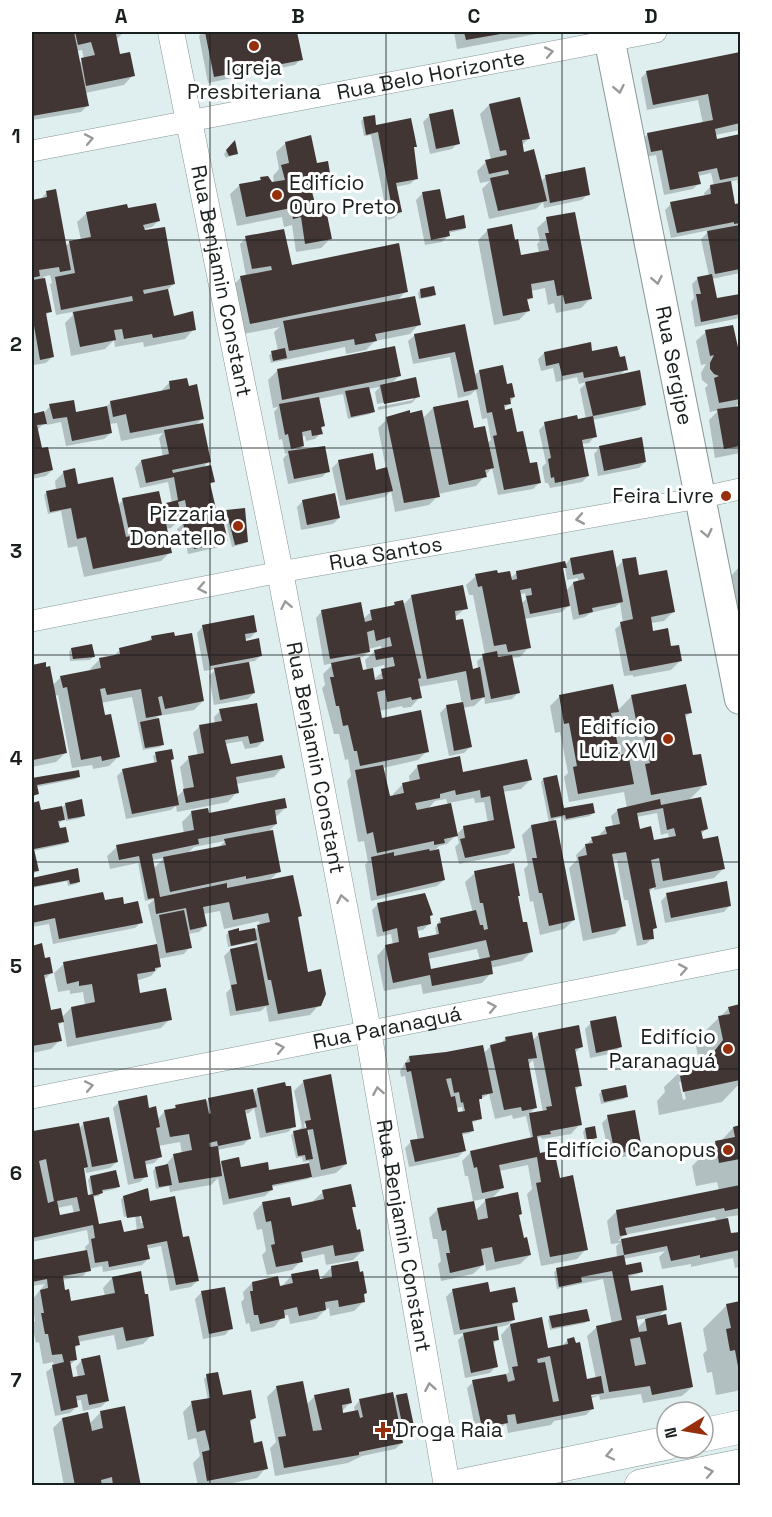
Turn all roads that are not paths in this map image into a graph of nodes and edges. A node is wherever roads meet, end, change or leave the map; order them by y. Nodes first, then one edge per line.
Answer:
1 (171, 32) edge
2 (656, 32) edge
3 (608, 36) edge
4 (187, 120) junction
5 (32, 151) edge
6 (741, 489) edge
7 (699, 498) junction
8 (280, 572) junction
9 (32, 621) edge
10 (741, 699) edge
11 (741, 958) edge
12 (368, 1031) junction
13 (32, 1098) edge
14 (741, 1427) edge
15 (715, 1432) edge
16 (655, 1445) edge
17 (741, 1466) edge
18 (676, 1470) edge
19 (447, 1485) edge
20 (460, 1485) edge
21 (641, 1485) edge

1 - 4 street, Rua Benjamin Constant
2 - 3 street, Rua Belo Horizonte
4 -> 3 street, Rua Belo Horizonte
3 -> 7 main road, Rua Sergipe
5 -> 4 street, Rua Belo Horizonte
4 - 8 street, Rua Benjamin Constant
6 - 7 street, Rua Santos
7 -> 8 street, Rua Santos
7 -> 10 main road, Rua Sergipe
8 -> 9 street, Rua Santos
12 -> 8 street, Rua Benjamin Constant
12 -> 11 street, Rua Paranaguá
13 -> 12 street, Rua Paranaguá
19 -> 12 street, Rua Benjamin Constant
14 - 15 main road
16 -> 20 main road
18 -> 17 main road
18 - 21 main road

